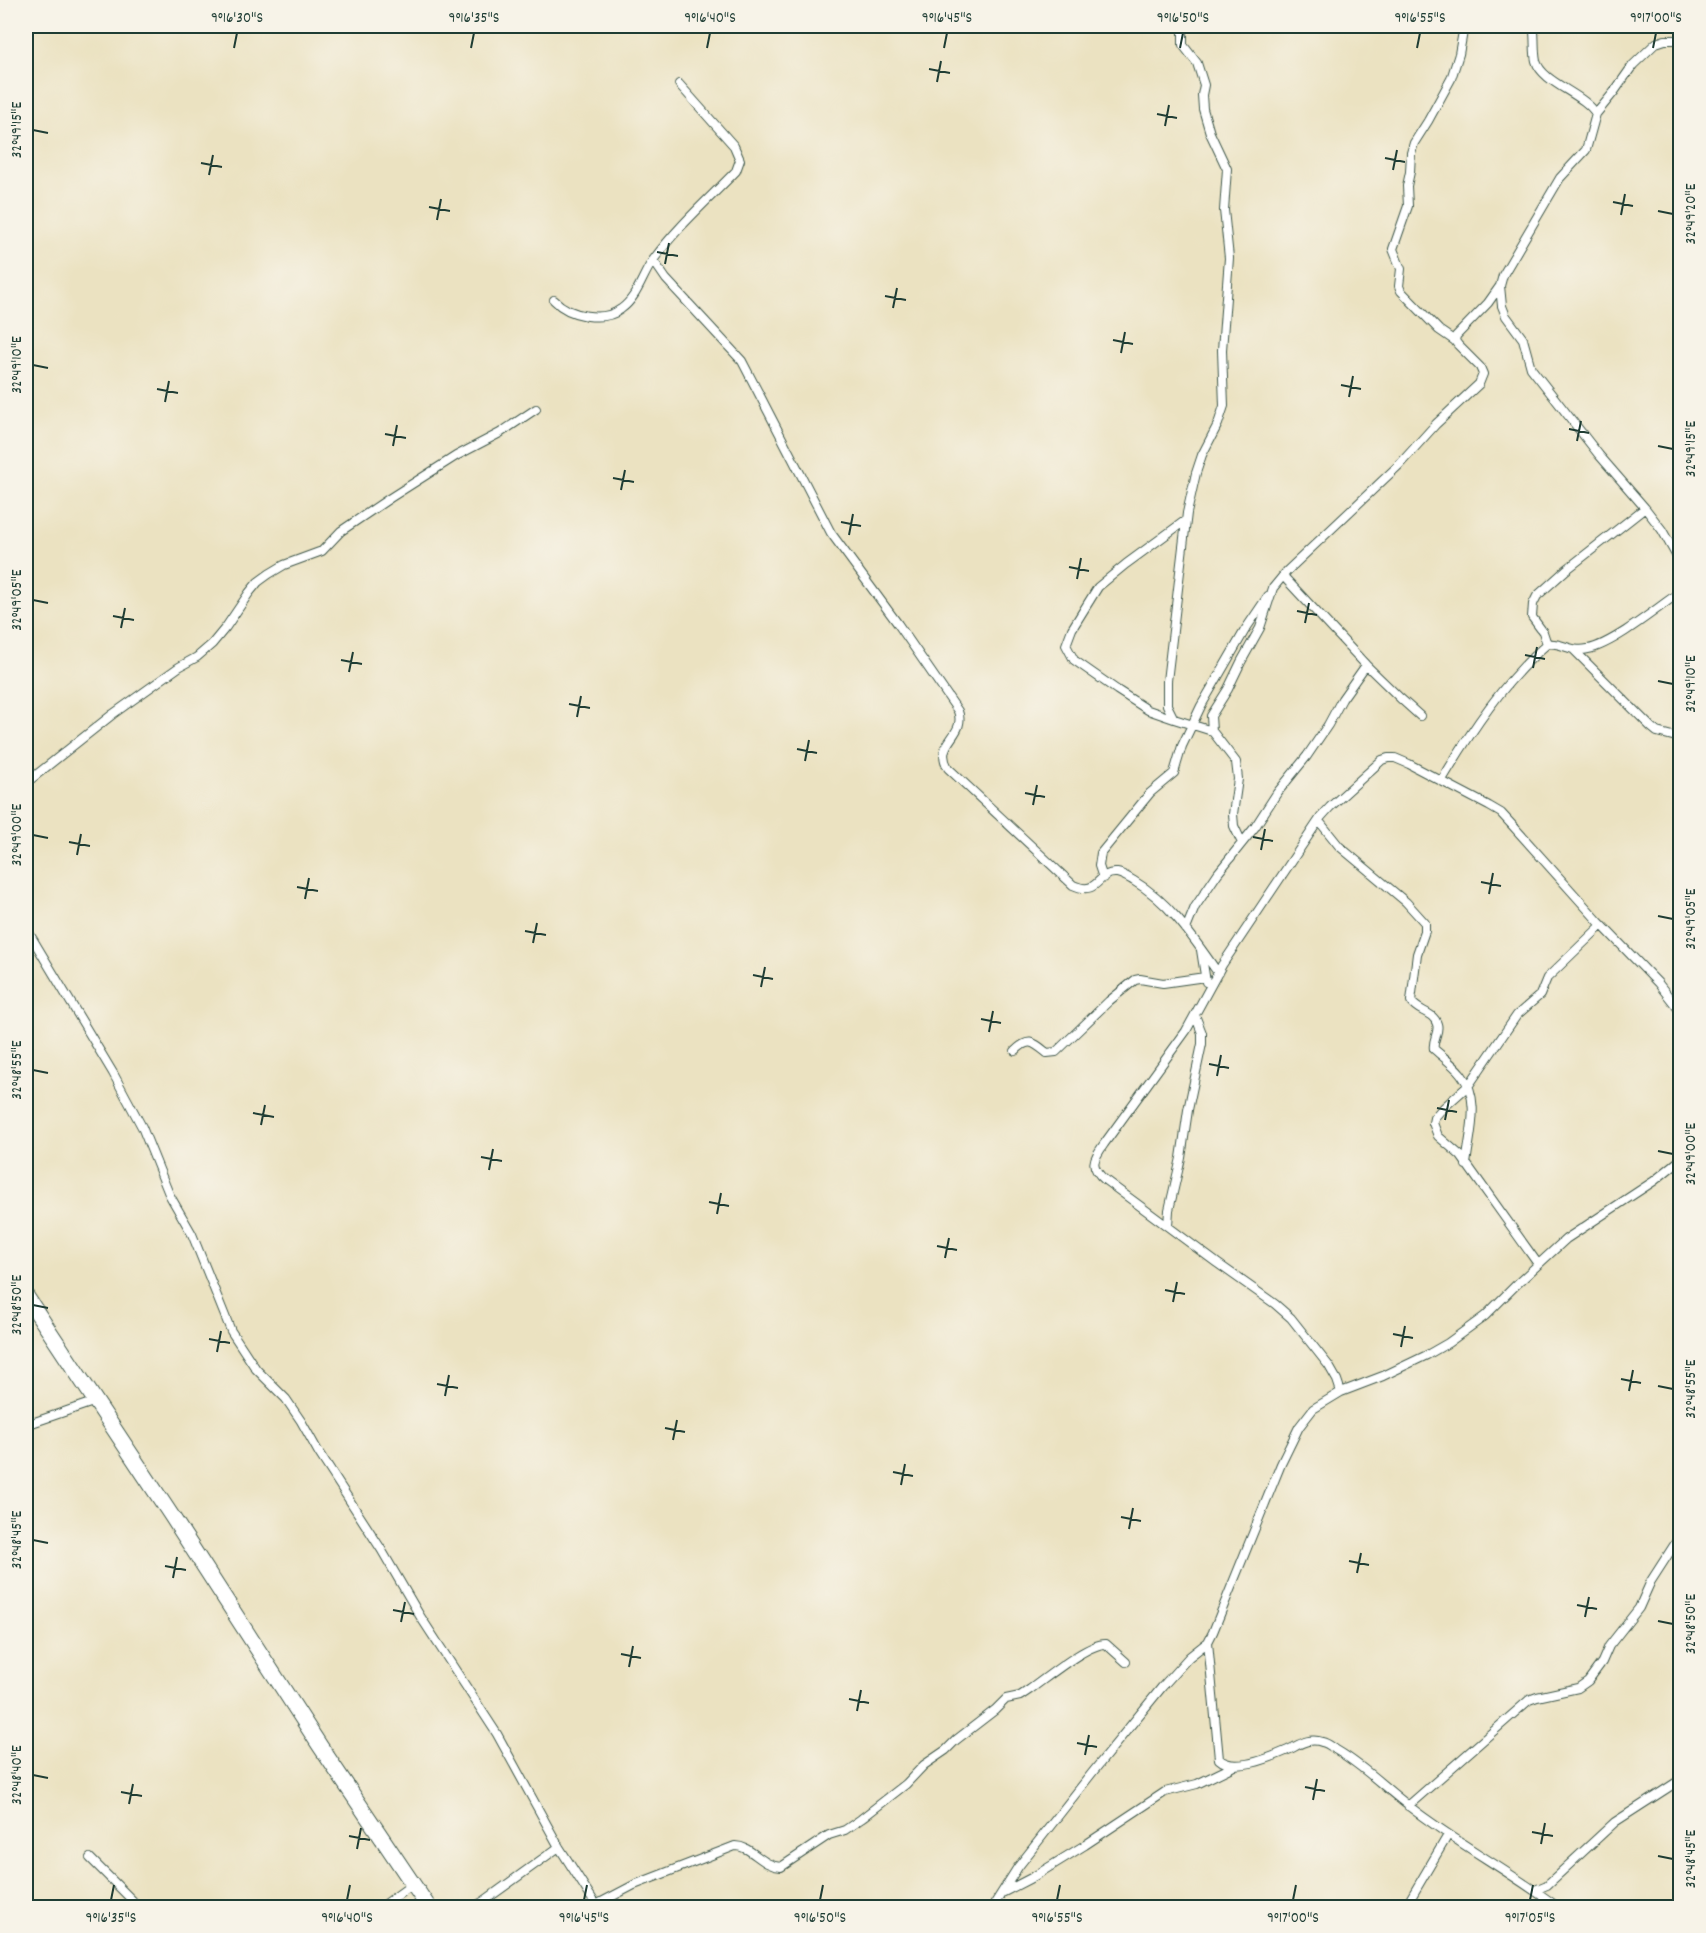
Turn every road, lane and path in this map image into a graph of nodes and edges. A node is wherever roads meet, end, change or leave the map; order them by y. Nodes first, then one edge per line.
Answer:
1 (1183, 26) edge
2 (1464, 26) edge
3 (1534, 32) dead end
4 (1680, 40) edge
5 (679, 84) dead end
6 (1596, 114) junction
7 (653, 260) junction
8 (1500, 286) junction
9 (554, 300) dead end
10 (1455, 341) junction
11 (536, 409) dead end
12 (1645, 508) junction
13 (1186, 520) junction
14 (1680, 562) edge
15 (1283, 576) junction
16 (1680, 592) edge
17 (1270, 594) junction
18 (1547, 644) junction
19 (1574, 650) junction
20 (1366, 665) junction
21 (1420, 716) dead end
22 (1173, 719) junction
23 (1193, 726) junction
24 (1212, 731) junction
25 (1680, 738) edge
26 (1442, 780) junction
27 (26, 783) edge
28 (1319, 821) junction
29 (1242, 843) junction
30 (1102, 878) junction
31 (1602, 925) junction
32 (26, 928) edge
33 (1186, 929) junction
34 (1200, 948) junction
35 (1218, 973) junction
36 (1205, 977) junction
37 (1208, 991) junction
38 (1680, 1011) edge
39 (1195, 1015) junction
40 (1015, 1051) dead end
41 (1469, 1085) junction
42 (1680, 1160) edge
43 (1466, 1165) junction
44 (1168, 1226) junction
45 (1538, 1264) junction
46 (26, 1296) edge
47 (1341, 1392) junction
48 (96, 1401) junction
49 (26, 1425) edge
50 (1680, 1536) edge
51 (1208, 1642) junction
52 (1126, 1662) dead end
53 (1234, 1766) junction
54 (1680, 1780) edge
55 (1408, 1806) junction
56 (1448, 1835) junction
57 (559, 1847) junction
58 (90, 1858) dead end
59 (413, 1884) junction
60 (1535, 1890) junction
61 (1002, 1893) junction
62 (595, 1906) edge
63 (140, 1908) edge
64 (380, 1908) edge
65 (429, 1908) edge
66 (472, 1908) edge
67 (992, 1908) edge
68 (1406, 1908) edge
69 (1559, 1908) edge

1 - 13 street
2 - 10 street
3 - 6 street
4 - 6 street
5 - 7 street
6 - 8 street
7 - 9 street
7 - 30 street
8 - 10 street
8 - 12 street
10 - 15 street
11 - 27 street
12 - 14 street
12 - 18 street
13 - 22 street
13 - 22 street
15 - 17 street
15 - 20 street
16 - 19 street
17 - 23 street
17 - 24 street
18 - 19 street
18 - 26 street
19 - 25 street
20 - 21 street
20 - 29 street
22 - 23 street
23 - 24 street
23 - 30 street
24 - 29 street
26 - 28 street
26 - 31 street
28 - 35 street
28 - 41 street
29 - 33 street
30 - 33 street
31 - 38 street
31 - 41 street
32 - 57 street
33 - 34 street
34 - 35 street
34 - 36 street
35 - 37 street
36 - 37 street
36 - 40 street
37 - 39 street
39 - 44 street
39 - 44 street
41 - 43 street
41 - 43 street
42 - 45 street
43 - 45 street
44 - 47 street
45 - 47 street
46 - 48 highway
47 - 51 street
48 - 49 street
48 - 59 highway
50 - 55 street
51 - 53 street
51 - 61 street
52 - 62 street
53 - 55 street
53 - 61 street
54 - 60 street
55 - 56 street
56 - 60 street
56 - 68 street
57 - 62 street
57 - 66 street
58 - 63 street
59 - 64 street
59 - 65 highway
60 - 69 street
61 - 67 street

